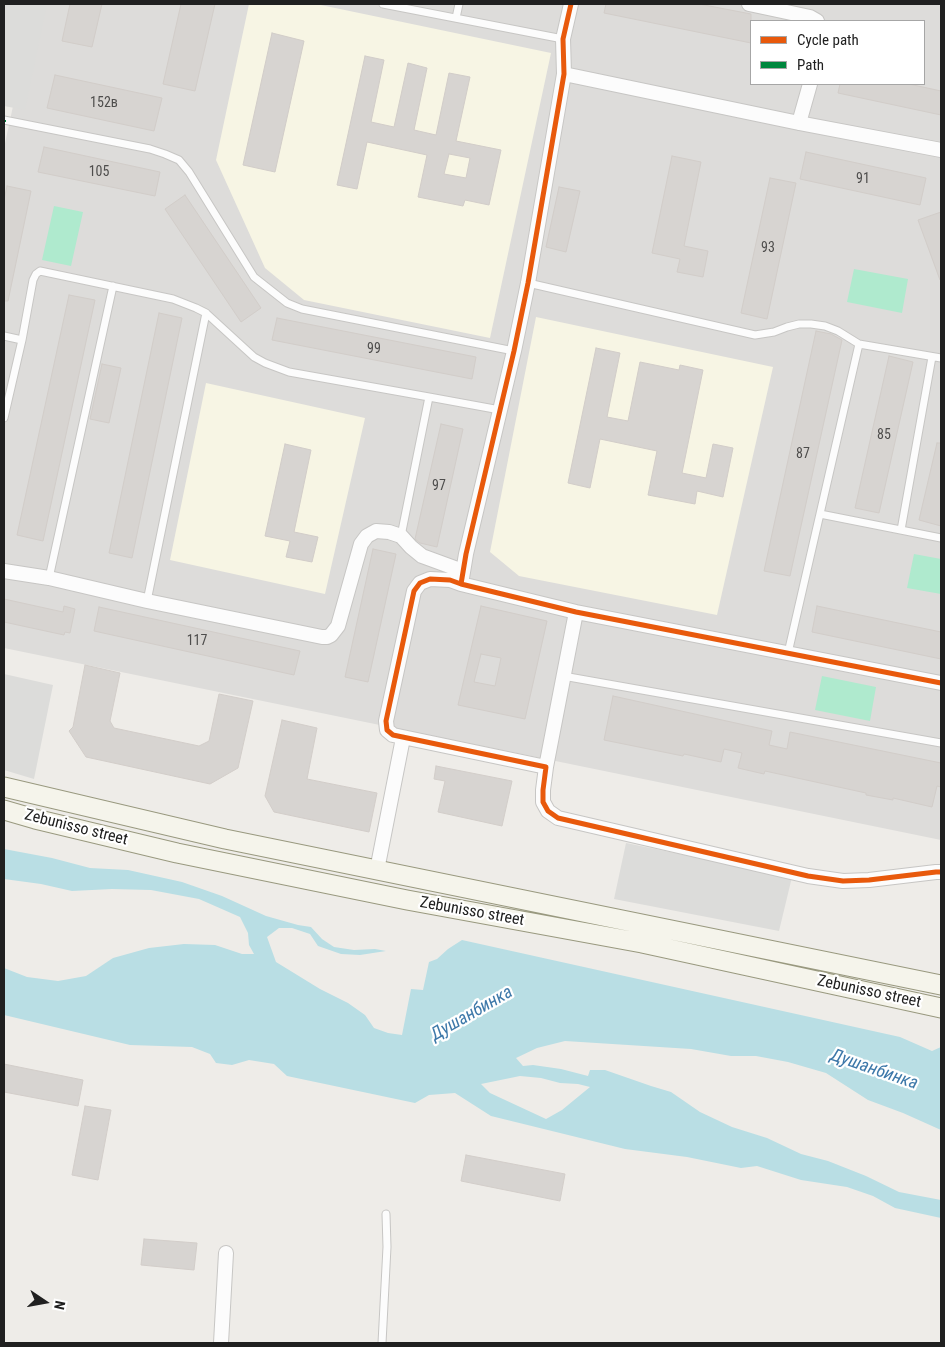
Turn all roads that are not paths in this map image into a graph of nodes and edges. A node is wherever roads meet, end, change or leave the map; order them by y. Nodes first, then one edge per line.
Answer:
1 (383, 4) edge
2 (459, 4) edge
3 (571, 4) edge
4 (749, 4) edge
5 (769, 6) edge
6 (456, 18) junction
7 (816, 20) edge
8 (563, 39) junction
9 (564, 74) junction
10 (810, 85) edge
11 (4, 120) edge
12 (799, 123) junction
13 (941, 150) edge
14 (528, 283) junction
15 (113, 286) junction
16 (206, 313) junction
17 (4, 336) edge
18 (22, 340) junction
19 (858, 344) junction
20 (514, 351) junction
21 (932, 357) junction
22 (941, 358) edge
23 (429, 397) junction
24 (500, 410) junction
25 (4, 418) edge
26 (820, 514) junction
27 (901, 530) junction
28 (401, 536) junction
29 (941, 538) edge
30 (4, 571) edge
31 (462, 577) junction
32 (49, 578) junction
33 (147, 601) junction
34 (576, 612) junction
35 (788, 653) junction
36 (563, 676) junction
37 (941, 683) edge
38 (403, 738) junction
39 (941, 743) edge
40 (546, 767) junction
41 (4, 788) edge
42 (4, 810) edge
43 (376, 870) junction
44 (941, 872) edge
45 (941, 985) edge
46 (941, 1008) edge
47 (386, 1214) dead end
48 (226, 1253) dead end
49 (221, 1343) edge
50 (382, 1343) edge

1 - 6 lane
2 - 6 lane
3 - 8 street
4 - 5 street
5 - 7 street
6 - 8 lane
8 - 9 street
9 - 12 street
9 - 14 street
10 - 12 street
11 - 20 lane
12 - 13 street
14 - 19 lane
14 - 20 street
15 - 16 lane
15 - 18 lane
15 - 32 lane
16 - 23 lane
16 - 33 lane
17 - 18 lane
18 - 25 lane
19 - 21 lane
19 - 26 lane
20 - 24 street
21 - 22 lane
21 - 27 lane
23 - 24 lane
23 - 28 lane
24 - 31 street
26 - 27 lane
26 - 35 lane
27 - 29 lane
28 - 31 street
28 - 33 street
30 - 32 street
31 - 34 street
31 - 38 street
32 - 33 street
34 - 35 street
34 - 36 street
35 - 37 street
36 - 39 lane
36 - 40 street
38 - 40 street
38 - 43 street
40 - 44 street
41 - 43 main road
42 - 46 main road, Zebunisso street
43 - 45 main road
47 - 50 lane
48 - 49 street

